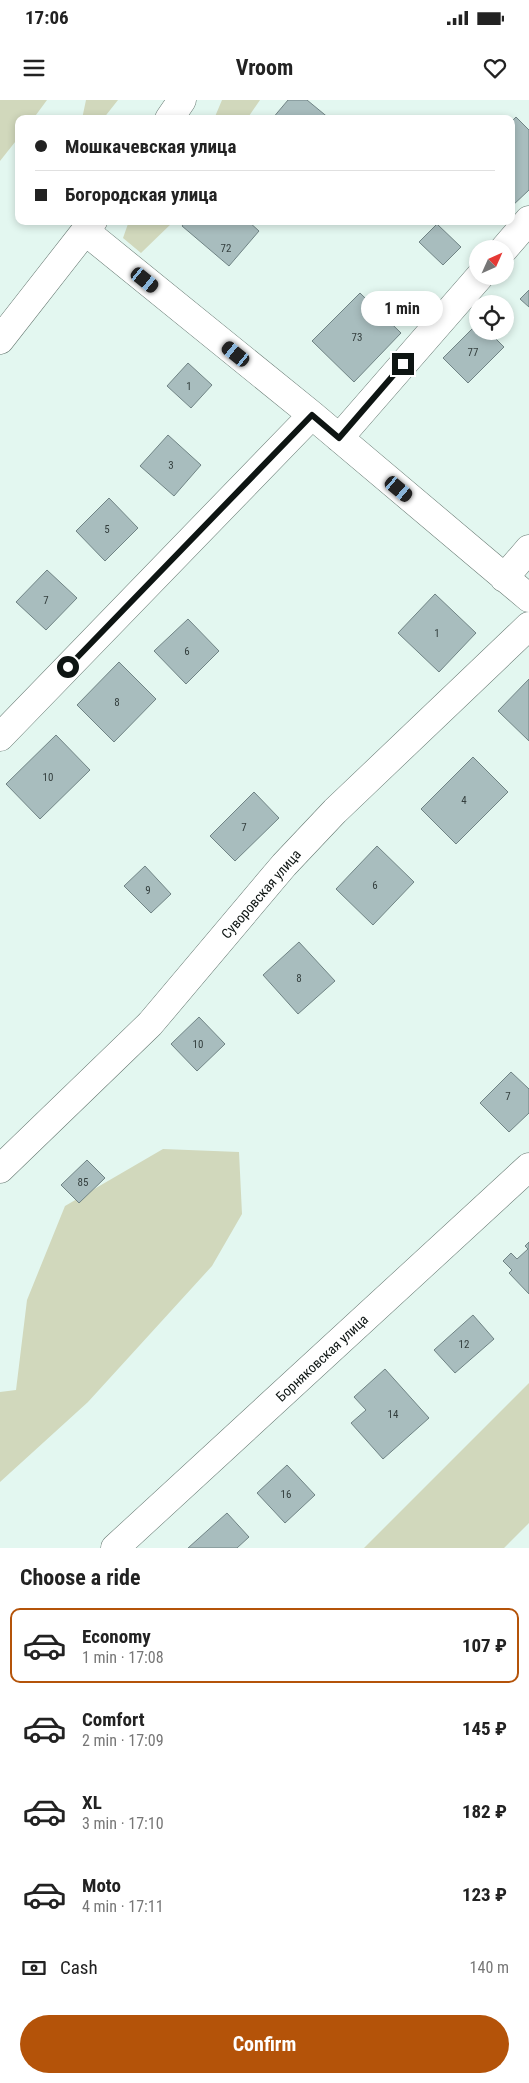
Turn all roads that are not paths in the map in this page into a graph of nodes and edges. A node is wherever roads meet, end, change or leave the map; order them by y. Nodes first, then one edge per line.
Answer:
1 (182, 100) edge
2 (172, 115) edge
3 (529, 220) edge
4 (89, 226) edge
5 (512, 240) edge
6 (472, 285) edge
7 (0, 340) edge
8 (312, 415) junction
9 (339, 438) junction
10 (529, 549) edge
11 (504, 578) junction
12 (529, 598) edge
13 (529, 626) edge
14 (0, 737) edge
15 (529, 1168) edge
16 (0, 1169) edge
17 (115, 1548) edge

1 - 2 street
3 - 5 street
4 - 7 street
4 - 8 street
6 - 9 street
8 - 9 street
8 - 14 street
9 - 11 street
10 - 11 street
11 - 12 street
13 - 16 street, Суворовская улица
15 - 17 street, Борняковская улица

